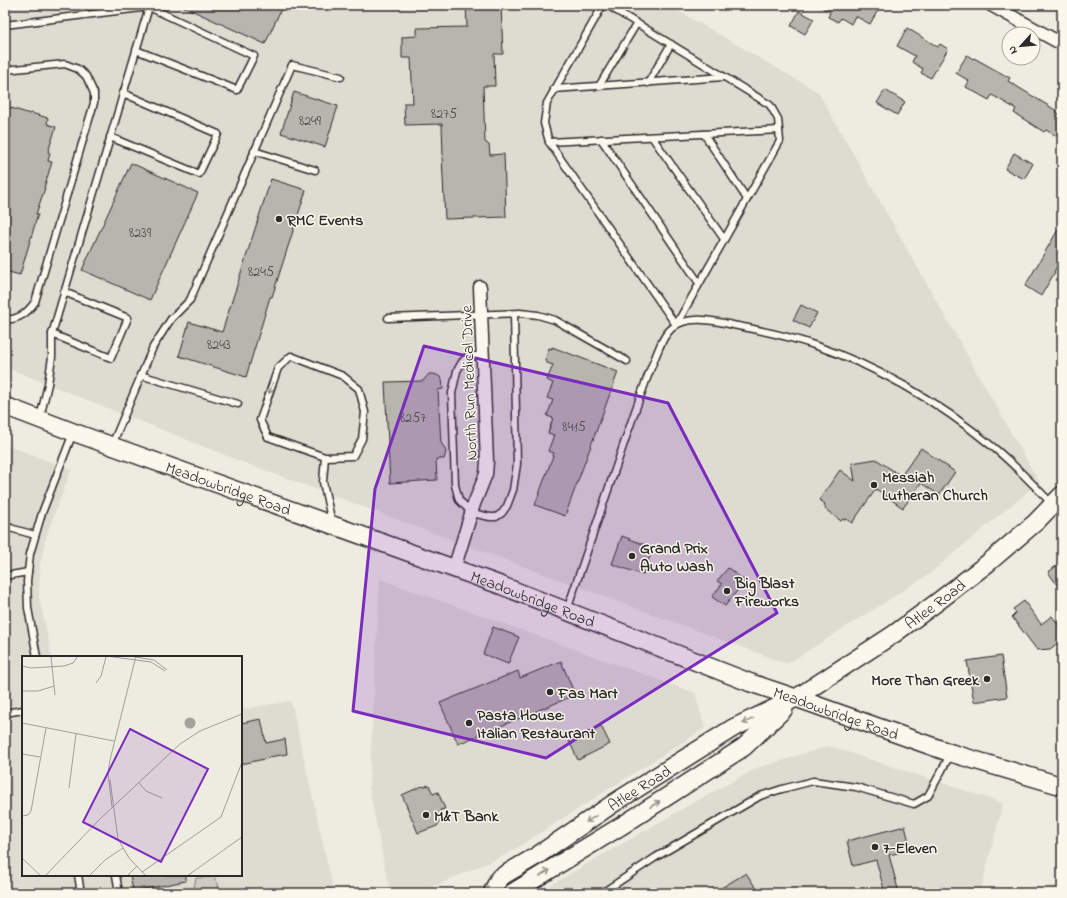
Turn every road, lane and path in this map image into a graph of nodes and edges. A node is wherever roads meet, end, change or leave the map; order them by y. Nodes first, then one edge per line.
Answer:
1 (604, 5) edge
2 (607, 5) edge
3 (991, 5) edge
4 (149, 7) junction
5 (124, 8) edge
6 (636, 23) junction
7 (5, 25) edge
8 (671, 44) junction
9 (1062, 44) edge
10 (136, 50) junction
11 (5, 70) edge
12 (341, 77) dead end
13 (724, 77) junction
14 (648, 82) junction
15 (599, 86) junction
16 (554, 89) junction
17 (123, 93) junction
18 (779, 130) junction
19 (704, 134) junction
20 (110, 137) junction
21 (652, 137) junction
22 (601, 139) junction
23 (549, 142) junction
24 (254, 150) junction
25 (315, 170) dead end
26 (747, 199) junction
27 (724, 239) junction
28 (699, 283) junction
29 (480, 287) dead end
30 (64, 292) junction
31 (514, 314) junction
32 (481, 315) junction
33 (388, 318) dead end
34 (5, 320) edge
35 (676, 325) junction
36 (52, 334) junction
37 (483, 356) junction
38 (627, 361) dead end
39 (140, 375) junction
40 (238, 404) dead end
41 (5, 406) edge
42 (40, 419) junction
43 (73, 432) junction
44 (112, 445) junction
45 (325, 457) junction
46 (1057, 500) edge
47 (472, 512) junction
48 (5, 522) edge
49 (333, 525) junction
50 (35, 535) junction
51 (454, 569) junction
52 (28, 572) junction
53 (5, 576) edge
54 (567, 610) junction
55 (37, 656) edge
56 (796, 698) junction
57 (22, 710) edge
58 (5, 714) edge
59 (951, 754) junction
60 (1062, 786) edge
61 (78, 876) edge
62 (116, 876) edge
63 (494, 892) edge
64 (81, 893) edge
65 (119, 893) edge
66 (512, 893) edge
67 (602, 893) edge

1 - 16 lane
2 - 6 lane
3 - 9 street
4 - 5 lane
4 - 10 lane
4 - 10 lane
5 - 7 lane
6 - 8 lane
6 - 15 lane
8 - 13 lane
8 - 14 lane
10 - 17 lane
11 - 34 lane
12 - 24 lane
13 - 14 lane
13 - 18 lane
14 - 15 lane
15 - 16 lane
16 - 23 lane
17 - 20 lane
17 - 20 lane
18 - 19 lane
18 - 26 lane
19 - 21 lane
19 - 26 lane
20 - 30 lane
21 - 22 lane
21 - 27 lane
22 - 23 lane
22 - 28 lane
23 - 35 lane
24 - 25 lane
24 - 39 lane
26 - 27 lane
27 - 28 lane
28 - 35 lane
29 - 32 street, North Run Medical Drive
30 - 36 lane
30 - 36 lane
31 - 32 lane
31 - 38 lane
31 - 47 lane
32 - 33 lane
32 - 37 street, North Run Medical Drive
35 - 46 lane
35 - 54 lane
36 - 42 lane
37 - 47 street, North Run Medical Drive
37 - 47 lane
39 - 40 lane
39 - 44 lane
41 - 42 main road, Meadowbridge Road
42 - 43 main road, Meadowbridge Road
43 - 44 main road, Meadowbridge Road
43 - 50 lane
44 - 49 main road, Meadowbridge Road
45 -> 45 lane
45 - 49 lane
46 - 56 main road, Atlee Road
47 - 51 street, North Run Medical Drive
48 - 50 lane
49 - 51 main road, Meadowbridge Road
50 - 52 lane
51 - 54 main road, Meadowbridge Road
52 - 53 lane
52 - 55 lane
54 - 56 main road, Meadowbridge Road
56 - 59 main road, Meadowbridge Road
56 -> 63 main road, Atlee Road
66 -> 56 main road, Atlee Road
57 - 58 lane
59 - 60 main road, Meadowbridge Road
59 - 67 lane
61 - 64 lane
62 - 65 lane

